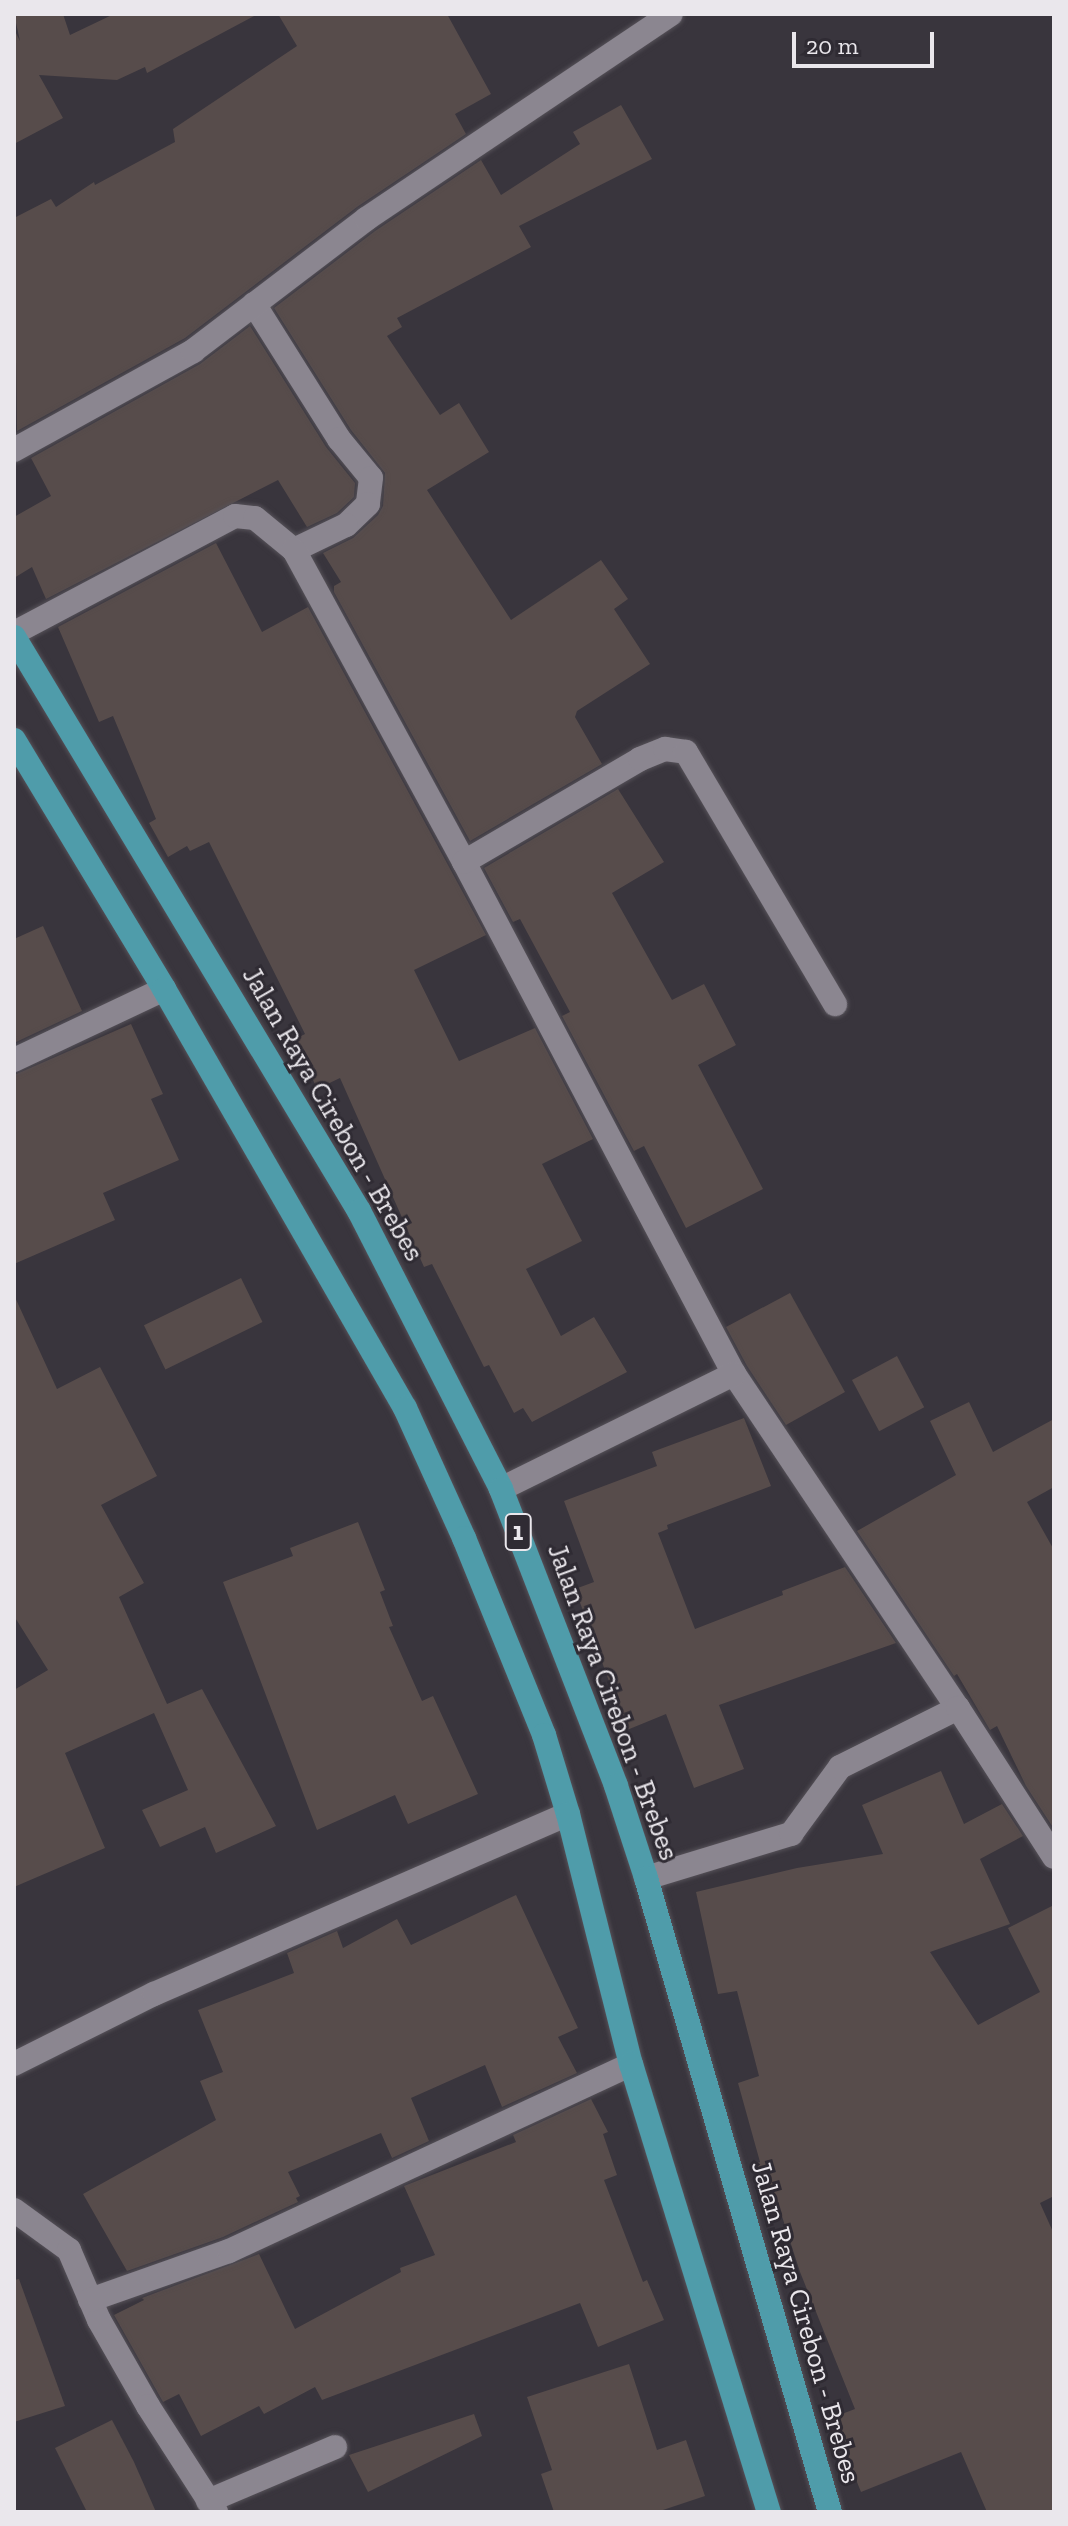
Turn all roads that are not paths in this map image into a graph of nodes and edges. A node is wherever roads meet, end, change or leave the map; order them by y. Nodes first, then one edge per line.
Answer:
1 (671, 14) edge
2 (254, 304) junction
3 (14, 450) edge
4 (294, 550) junction
5 (14, 635) edge
6 (14, 740) edge
7 (464, 862) junction
8 (164, 989) junction
9 (835, 1004) dead end
10 (14, 1060) edge
11 (734, 1374) junction
12 (501, 1489) junction
13 (958, 1708) junction
14 (568, 1814) junction
15 (1054, 1857) edge
16 (646, 1878) junction
17 (14, 2064) edge
18 (631, 2064) junction
19 (14, 2210) edge
20 (90, 2300) junction
21 (335, 2447) dead end
22 (212, 2506) edge
23 (769, 2512) edge
24 (830, 2512) edge

1 - 2 street
2 - 3 street
2 - 4 street
4 - 5 street
4 - 7 street
5 - 12 highway, Jalan Raya Cirebon - Brebes / 1
6 - 8 highway, 1
7 - 9 street
7 - 11 street
8 - 10 street
8 - 14 highway, 1
11 - 12 street
11 - 13 street
12 - 16 highway, Jalan Raya Cirebon - Brebes / 1
13 - 15 street
13 - 16 street
14 - 17 street
14 - 18 highway, 1
16 - 24 highway, Jalan Raya Cirebon - Brebes / 1
18 - 20 street
18 - 23 highway, 1
19 - 20 street
20 - 22 street
21 - 22 street

